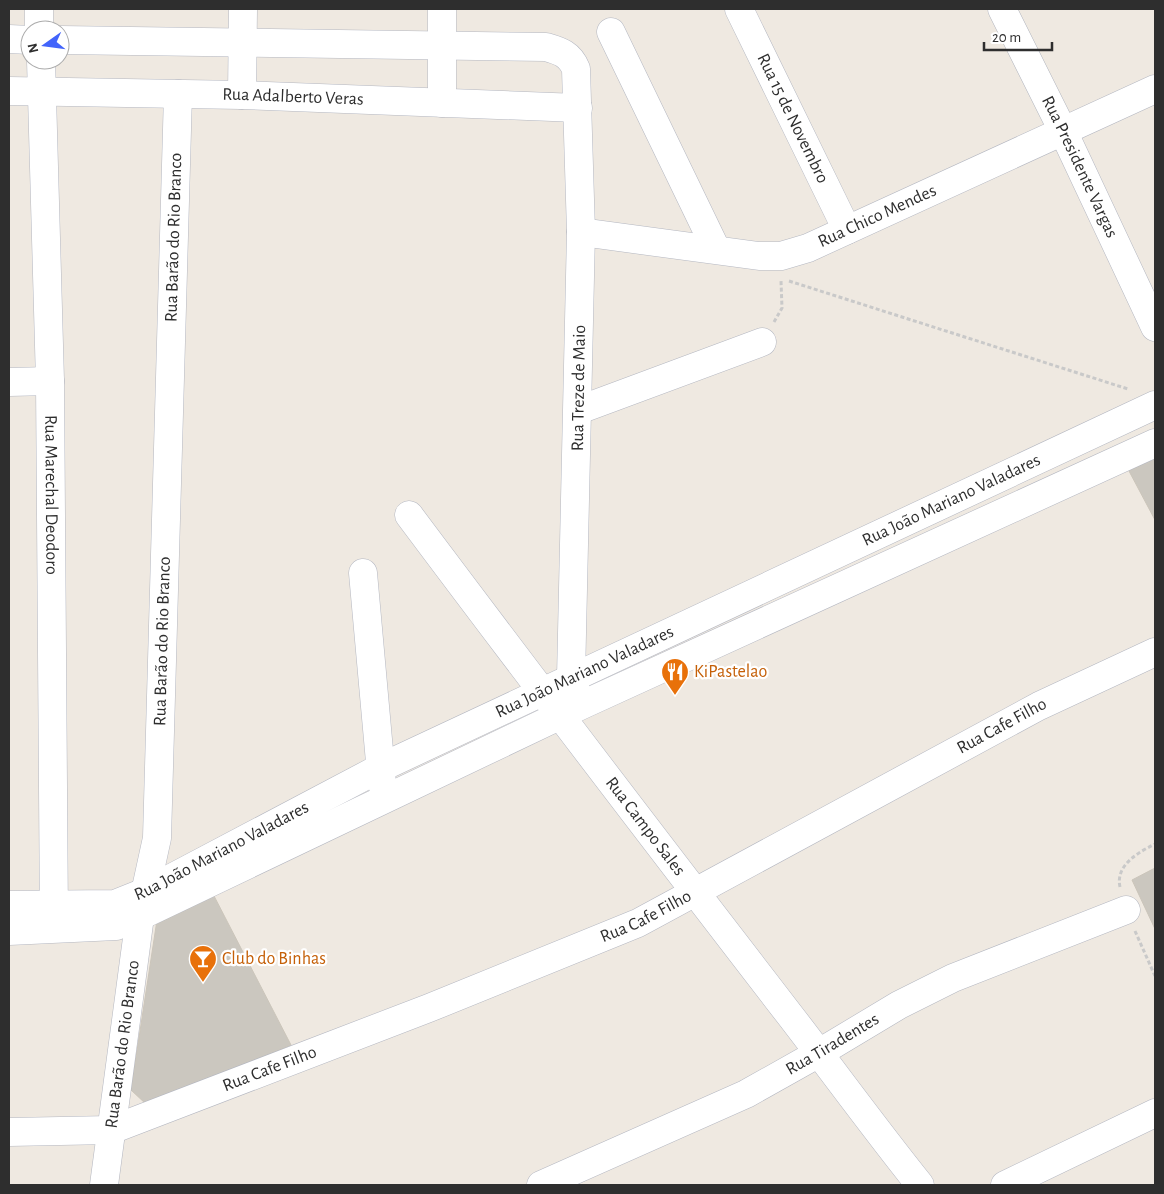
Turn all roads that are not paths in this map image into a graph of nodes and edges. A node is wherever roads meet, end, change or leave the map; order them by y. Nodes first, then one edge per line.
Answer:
1 (244, 9) edge
2 (442, 9) edge
3 (739, 9) edge
4 (1002, 9) edge
5 (611, 32) dead end
6 (70, 40) edge
7 (243, 42) junction
8 (442, 46) junction
9 (42, 70) edge
10 (1155, 89) edge
11 (9, 91) edge
12 (43, 92) junction
13 (178, 94) junction
14 (242, 96) junction
15 (442, 103) junction
16 (578, 108) junction
17 (1063, 131) junction
18 (848, 230) junction
19 (581, 232) junction
20 (716, 249) junction
21 (1155, 327) edge
22 (762, 342) road end
23 (50, 381) junction
24 (9, 382) edge
25 (1146, 398) edge
26 (579, 410) junction
27 (1155, 443) edge
28 (409, 515) dead end
29 (363, 573) dead end
30 (1155, 652) edge
31 (571, 678) junction
32 (542, 692) junction
33 (570, 711) junction
34 (380, 768) junction
35 (384, 801) junction
36 (695, 893) junction
37 (142, 904) junction
38 (9, 905) edge
39 (1126, 910) dead end
40 (54, 918) junction
41 (9, 931) edge
42 (819, 1053) junction
43 (1155, 1113) edge
44 (111, 1130) junction
45 (9, 1132) edge
46 (104, 1185) edge
47 (541, 1185) edge
48 (920, 1185) edge
49 (1005, 1185) edge

1 - 7 street
2 - 8 street
3 - 18 street, Rua 15 de Novembro
4 - 17 street, Rua Presidente Vargas
5 - 20 street
6 - 7 street
7 - 8 street
7 - 14 street
8 - 15 street
8 - 16 street, Rua Treze de Maio
9 - 12 street, Rua Marechal Deodoro
10 - 17 street, Rua Chico Mendes
11 - 12 street, Rua Adalberto Veras
12 - 13 street, Rua Adalberto Veras
12 - 23 street, Rua Marechal Deodoro
13 - 14 street, Rua Adalberto Veras
13 - 37 street, Rua Barão do Rio Branco
14 - 15 street, Rua Adalberto Veras
15 - 16 street, Rua Adalberto Veras
16 - 19 street, Rua Treze de Maio
17 - 18 street, Rua Chico Mendes
17 - 21 street, Rua Presidente Vargas
18 - 20 street, Rua Chico Mendes
19 - 20 street, Rua Chico Mendes
19 - 26 street, Rua Treze de Maio
22 - 26 street
23 - 24 street
23 - 40 street, Rua Marechal Deodoro
25 - 31 street, Rua João Mariano Valadares
26 - 31 street, Rua Treze de Maio
27 - 33 street, Rua João Mariano Valadares
28 - 32 street, Rua Campo Sales
29 - 34 street
30 - 36 street, Rua Cafe Filho
31 - 32 street, Rua João Mariano Valadares
31 - 33 street, Rua Treze de Maio
32 - 33 street, Rua Campo Sales
32 - 34 street, Rua João Mariano Valadares
33 - 35 street, Rua João Mariano Valadares
33 - 36 street, Rua Campo Sales
34 - 35 street
34 - 37 street, Rua João Mariano Valadares
35 - 37 street, Rua João Mariano Valadares
36 - 42 street, Rua Campo Sales
36 - 44 street, Rua Cafe Filho
37 - 40 street, Rua João Mariano Valadares
37 - 44 street, Rua Barão do Rio Branco
38 - 40 street, Rua João Mariano Valadares
39 - 42 street, Rua Tiradentes
40 - 41 street, Rua João Mariano Valadares
42 - 47 street, Rua Tiradentes
42 - 48 street, Rua Campo Sales
43 - 49 street
44 - 45 street, Rua Cafe Filho
44 - 46 street, Rua Barão do Rio Branco

